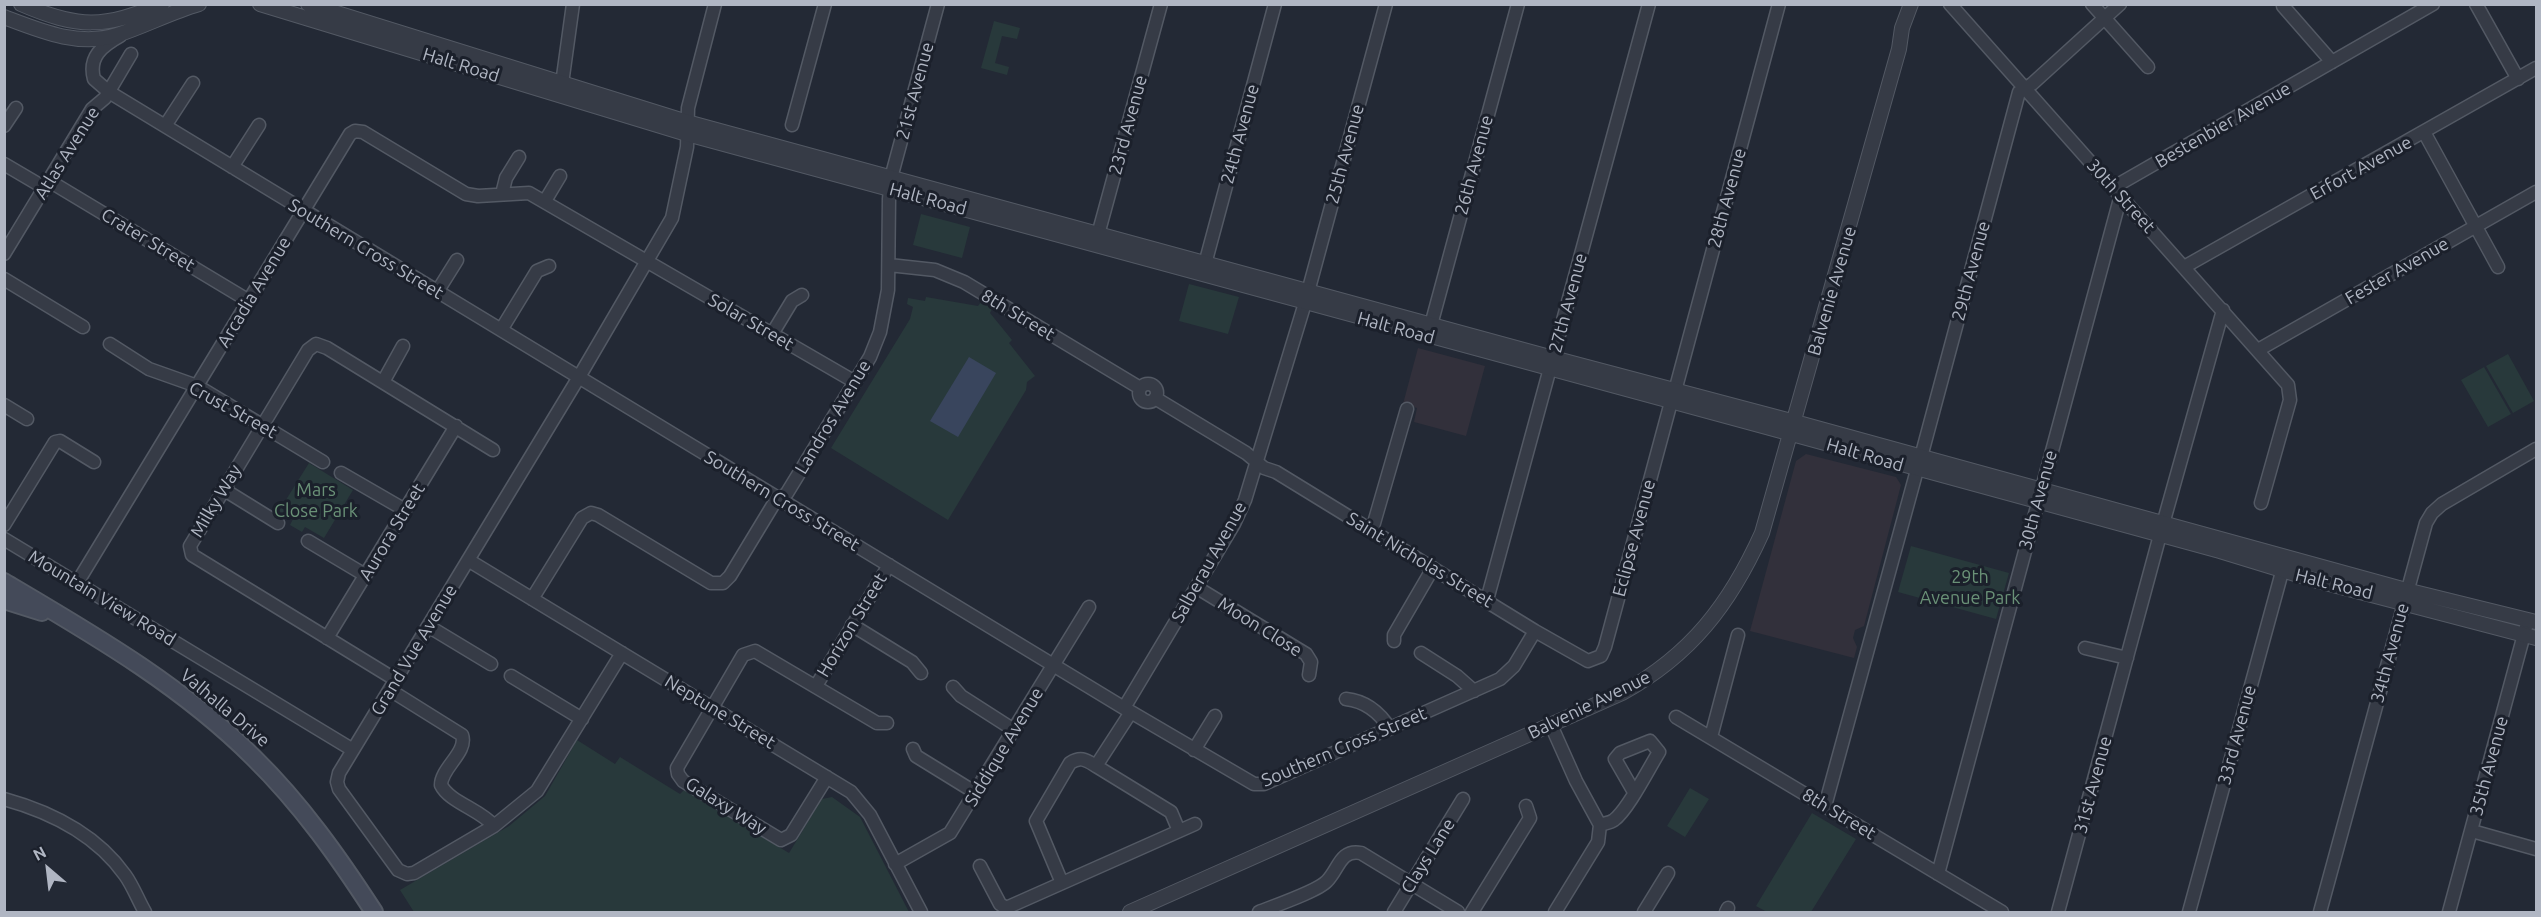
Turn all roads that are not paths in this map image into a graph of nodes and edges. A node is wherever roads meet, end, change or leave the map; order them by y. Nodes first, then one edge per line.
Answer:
1 (21, 4) edge
2 (162, 4) edge
3 (199, 4) edge
4 (260, 4) edge
5 (308, 4) edge
6 (573, 4) edge
7 (715, 4) edge
8 (825, 4) edge
9 (938, 4) edge
10 (1161, 4) edge
11 (1275, 4) edge
12 (1386, 4) edge
13 (1518, 4) edge
14 (1649, 4) edge
15 (1779, 4) edge
16 (1911, 4) edge
17 (1921, 4) edge
18 (1950, 4) edge
19 (2091, 4) edge
20 (2120, 4) edge
21 (2433, 4) edge
22 (2476, 4) edge
23 (2283, 6) dead end
24 (4, 17) edge
25 (2104, 19) junction
26 (133, 29) junction
27 (1899, 49) junction
28 (130, 54) dead end
29 (2332, 62) junction
30 (2148, 68) dead end
31 (2536, 68) edge
32 (2518, 79) junction
33 (193, 83) dead end
34 (2026, 88) junction
35 (561, 89) junction
36 (108, 92) junction
37 (16, 108) dead end
38 (259, 125) dead end
39 (792, 125) dead end
40 (4, 126) edge
41 (165, 126) junction
42 (687, 128) junction
43 (2424, 132) junction
44 (519, 157) dead end
45 (4, 164) edge
46 (232, 167) junction
47 (560, 176) dead end
48 (47, 184) junction
49 (891, 184) junction
50 (2117, 191) junction
51 (2536, 192) edge
52 (502, 194) junction
53 (545, 201) junction
54 (303, 211) junction
55 (2475, 226) junction
56 (1097, 240) junction
57 (4, 254) edge
58 (457, 260) dead end
59 (648, 262) junction
60 (1205, 264) junction
61 (889, 265) junction
62 (549, 266) dead end
63 (2184, 267) junction
64 (2498, 267) dead end
65 (4, 279) edge
66 (437, 292) junction
67 (802, 295) dead end
68 (1306, 297) junction
69 (249, 301) junction
70 (2223, 310) junction
71 (1431, 325) junction
72 (83, 327) dead end
73 (501, 330) junction
74 (772, 334) junction
75 (110, 344) dead end
76 (403, 346) dead end
77 (2258, 350) junction
78 (1551, 364) junction
79 (579, 377) junction
80 (382, 381) junction
81 (855, 382) junction
82 (197, 386) junction
83 (1673, 396) junction
84 (4, 405) edge
85 (1407, 409) dead end
86 (27, 419) dead end
87 (262, 425) junction
88 (456, 426) junction
89 (1793, 428) junction
90 (2536, 449) edge
91 (493, 450) dead end
92 (94, 462) dead end
93 (323, 462) dead end
94 (1256, 462) junction
95 (1919, 463) junction
96 (341, 473) dead end
97 (223, 489) junction
98 (2039, 496) junction
99 (780, 499) junction
100 (2261, 503) dead end
101 (405, 510) junction
102 (278, 523) dead end
103 (4, 525) edge
104 (2161, 529) junction
105 (1372, 530) junction
106 (4, 539) edge
107 (308, 541) dead end
108 (2286, 557) junction
109 (468, 560) junction
110 (889, 565) junction
111 (1433, 568) junction
112 (2282, 571) junction
113 (365, 576) junction
114 (4, 582) edge
115 (77, 584) junction
116 (1196, 587) junction
117 (2405, 596) junction
118 (532, 599) junction
119 (4, 600) edge
120 (1487, 600) junction
121 (1089, 607) dead end
122 (2532, 621) edge
123 (852, 625) junction
124 (428, 626) junction
125 (87, 631) junction
126 (1535, 631) junction
127 (1738, 635) dead end
128 (2530, 636) edge
129 (327, 638) junction
130 (1394, 642) dead end
131 (2085, 648) dead end
132 (622, 653) junction
133 (1421, 653) dead end
134 (2127, 658) junction
135 (1583, 660) joint
136 (491, 664) dead end
137 (1053, 665) junction
138 (921, 673) dead end
139 (1309, 675) dead end
140 (511, 676) dead end
141 (393, 685) junction
142 (816, 686) junction
143 (953, 687) dead end
144 (1474, 691) junction
145 (1346, 699) dead end
146 (712, 708) junction
147 (1127, 710) junction
148 (1215, 716) dead end
149 (1676, 717) dead end
150 (582, 719) junction
151 (886, 723) dead end
152 (1551, 725) junction
153 (1390, 729) junction
154 (1014, 730) junction
155 (1711, 737) junction
156 (913, 749) dead end
157 (353, 750) junction
158 (1194, 750) junction
159 (1096, 766) junction
160 (827, 777) junction
161 (1634, 792) dead end
162 (975, 793) junction
163 (4, 799) edge
164 (1463, 799) dead end
165 (1526, 806) dead end
166 (1825, 806) junction
167 (1195, 824) dead end
168 (1600, 825) junction
169 (494, 826) junction
170 (1179, 831) junction
171 (2472, 831) junction
172 (2536, 849) edge
173 (895, 864) junction
174 (980, 866) dead end
175 (1668, 873) dead end
176 (1938, 874) junction
177 (1062, 883) junction
178 (1410, 884) junction
179 (145, 912) edge
180 (374, 912) edge
181 (921, 912) edge
182 (1130, 912) edge
183 (1259, 912) edge
184 (1394, 912) edge
185 (1458, 912) edge
186 (1472, 912) edge
187 (1556, 912) edge
188 (1644, 912) edge
189 (2002, 912) edge
190 (2058, 912) edge
191 (2189, 912) edge
192 (2320, 912) edge
193 (2449, 912) edge

1 - 2 street
3 - 26 street
4 - 35 street, Halt Road
5 - 35 street, Halt Road
6 - 35 street
7 - 42 street, Grand Vue Avenue
8 - 39 street
9 - 49 street, 21st Avenue
10 - 56 street, 23rd Avenue
11 - 60 street, 24th Avenue
12 - 68 street, 25th Avenue
13 - 71 street, 26th Avenue
14 - 78 street, 27th Avenue
15 - 83 street, 28th Avenue
16 - 27 street, Balvenie Avenue
17 - 27 street, Balvenie Avenue
18 - 34 street, 30th Street
19 - 25 street
20 - 25 street
21 - 29 street, Bestenbier Avenue
22 - 32 street
23 - 29 street
24 - 26 street
25 - 30 street
25 - 34 street
26 - 36 street, Southern Cross Street
27 - 89 street, Balvenie Avenue
28 - 36 street, Atlas Avenue
29 - 50 street, Bestenbier Avenue
31 - 32 street, Erfort Avenue
32 - 43 street, Erfort Avenue
33 - 41 street
34 - 50 street, 30th Street
34 - 95 street, 29th Avenue
35 - 42 street, Halt Road
36 - 41 street, Southern Cross Street
36 - 48 street, Atlas Avenue
37 - 40 street
38 - 46 street
41 - 46 street, Southern Cross Street
42 - 49 street, Halt Road
42 - 59 street, Grand Vue Avenue
43 - 55 street
43 - 63 street, Erfort Avenue
44 - 52 street
45 - 48 street, Crater Street
46 - 54 street, Southern Cross Street
47 - 53 street
48 - 57 street, Atlas Avenue
48 - 69 street, Crater Street
49 - 56 street, Halt Road
49 - 61 street, Landros Avenue
50 - 63 street, 30th Street
50 - 98 street, 30th Avenue
51 - 55 street, Fester Avenue
52 - 53 street, Arcadia Avenue
52 - 54 street, Arcadia Avenue
53 - 59 street, Arcadia Avenue
54 - 66 street, Southern Cross Street
54 - 69 street, Arcadia Avenue
55 - 64 street
55 - 77 street, Fester Avenue
56 - 60 street, Halt Road
56 - 68 street, Halt Road
58 - 66 street
59 - 74 street, Solar Street
59 - 79 street, Grand Vue Avenue
60 - 68 street, Halt Road
61 - 81 street, Landros Avenue
61 - 94 street, 8th Street
62 - 73 street
63 - 70 street, 30th Street
65 - 72 street
66 - 73 street, Southern Cross Street
67 - 74 street
68 - 71 street, Halt Road
68 - 78 street, Halt Road
68 - 94 street, Salberau Avenue
69 - 82 street, Arcadia Avenue
70 - 77 street, 30th Street
70 - 104 street, 31st Avenue
71 - 78 street, Halt Road
73 - 79 street, Southern Cross Street
74 - 81 street, Solar Street
75 - 82 street, Crust Street
76 - 80 street
77 - 100 street, 30th Street
78 - 83 street, Halt Road
78 - 120 street, 27th Avenue
79 - 99 street, Southern Cross Street
79 - 109 street, Grand Vue Avenue
80 - 87 street, Milky Way
80 - 88 street, Milky Way
81 - 99 street, Landros Avenue
82 - 87 street, Crust Street
82 - 115 street, Arcadia Avenue
83 - 89 street, Halt Road
83 - 135 street, Eclipse Avenue
84 - 86 street
85 - 105 street
87 - 93 street, Crust Street
87 - 97 street, Milky Way
88 - 91 street, Milky Way
88 - 101 street, Aurora Street
89 - 95 street, Halt Road
89 - 152 street, Balvenie Avenue
90 - 117 street, 34th Avenue
92 - 103 street
94 - 105 street, Saint Nicholas Street
94 - 116 street, Salberau Avenue
95 - 98 street, Halt Road
95 - 166 street, 29th Avenue
96 - 101 street
97 - 102 street
97 - 129 street, Milky Way
98 - 104 street, Halt Road
98 - 176 street, 30th Avenue
99 - 110 street, Southern Cross Street
99 - 118 street, Landros Avenue
101 - 113 street, Aurora Street
104 - 108 street, Halt Road
104 - 112 street, Halt Road
104 - 134 street, 31st Avenue
105 - 111 street, Saint Nicholas Street
106 - 115 street, Mountain View Road
107 - 113 street
108 - 112 street, 33rd Avenue
108 - 117 street, Halt Road
109 - 118 street, Neptune Street
109 - 124 street, Grand Vue Avenue
110 - 123 street, Horizon Street
110 - 137 street, Southern Cross Street
111 - 120 street, Saint Nicholas Street
111 - 130 street
112 - 117 street, Halt Road
112 - 191 street, 33rd Avenue
113 - 129 street, Aurora Street
114 - 125 main road, Valhalla Drive
115 - 157 street, Mountain View Road
116 - 139 street, Moon Close
116 - 147 street, Salberau Avenue
117 - 122 street, Halt Road
117 - 128 street, Halt Road
117 - 192 street, 34th Avenue
118 - 132 street, Neptune Street
119 - 125 main road
120 - 126 street, Saint Nicholas Street
121 - 137 street, Siddique Avenue
122 - 128 street, 35th Avenue
123 - 138 street
123 - 142 street, Horizon Street
124 - 136 street
124 - 141 street, Grand Vue Avenue
125 - 180 main road, Valhalla Drive
126 - 135 street, Saint Nicholas Street
126 - 144 street, Southern Cross Street
127 - 155 street
128 - 171 street, 35th Avenue
129 - 141 street, Milky Way
131 - 134 street
132 - 146 street, Neptune Street
132 - 150 street, Grand Vue Avenue
133 - 144 street
134 - 190 street, 31st Avenue
137 - 147 street, Southern Cross Street
137 - 154 street, Siddique Avenue
140 - 150 street
141 - 157 street, Grand Vue Avenue
141 - 169 street, Milky Way
142 - 146 street, Galaxy Way
142 - 151 street, Galaxy Way
143 - 154 street
144 - 153 street, Southern Cross Street
145 - 153 street
146 - 160 street, Neptune Street
146 - 160 street, Galaxy Way
147 - 158 street, Southern Cross Street
147 - 159 street, Salberau Avenue
148 - 158 street
149 - 155 street, 8th Street
150 - 169 street, Grand Vue Avenue
152 - 168 street
152 - 182 street, Balvenie Avenue
153 - 158 street, Southern Cross Street
154 - 162 street, Siddique Avenue
155 - 166 street, 8th Street
156 - 162 street
157 - 169 street, Grand Vue Avenue
159 - 170 street
159 - 177 street
160 - 173 street, Neptune Street
161 - 168 street
162 - 173 street, Siddique Avenue
163 - 179 street
164 - 178 street, Clays Lane
165 - 186 street
166 - 176 street, 8th Street
167 - 170 street
168 - 187 street
170 - 177 street
171 - 172 street
171 - 193 street, 35th Avenue
173 - 181 street, Neptune Street
174 - 177 street
175 - 188 street
176 - 189 street, 8th Street
178 - 183 street
178 - 184 street, Clays Lane
178 - 185 street

